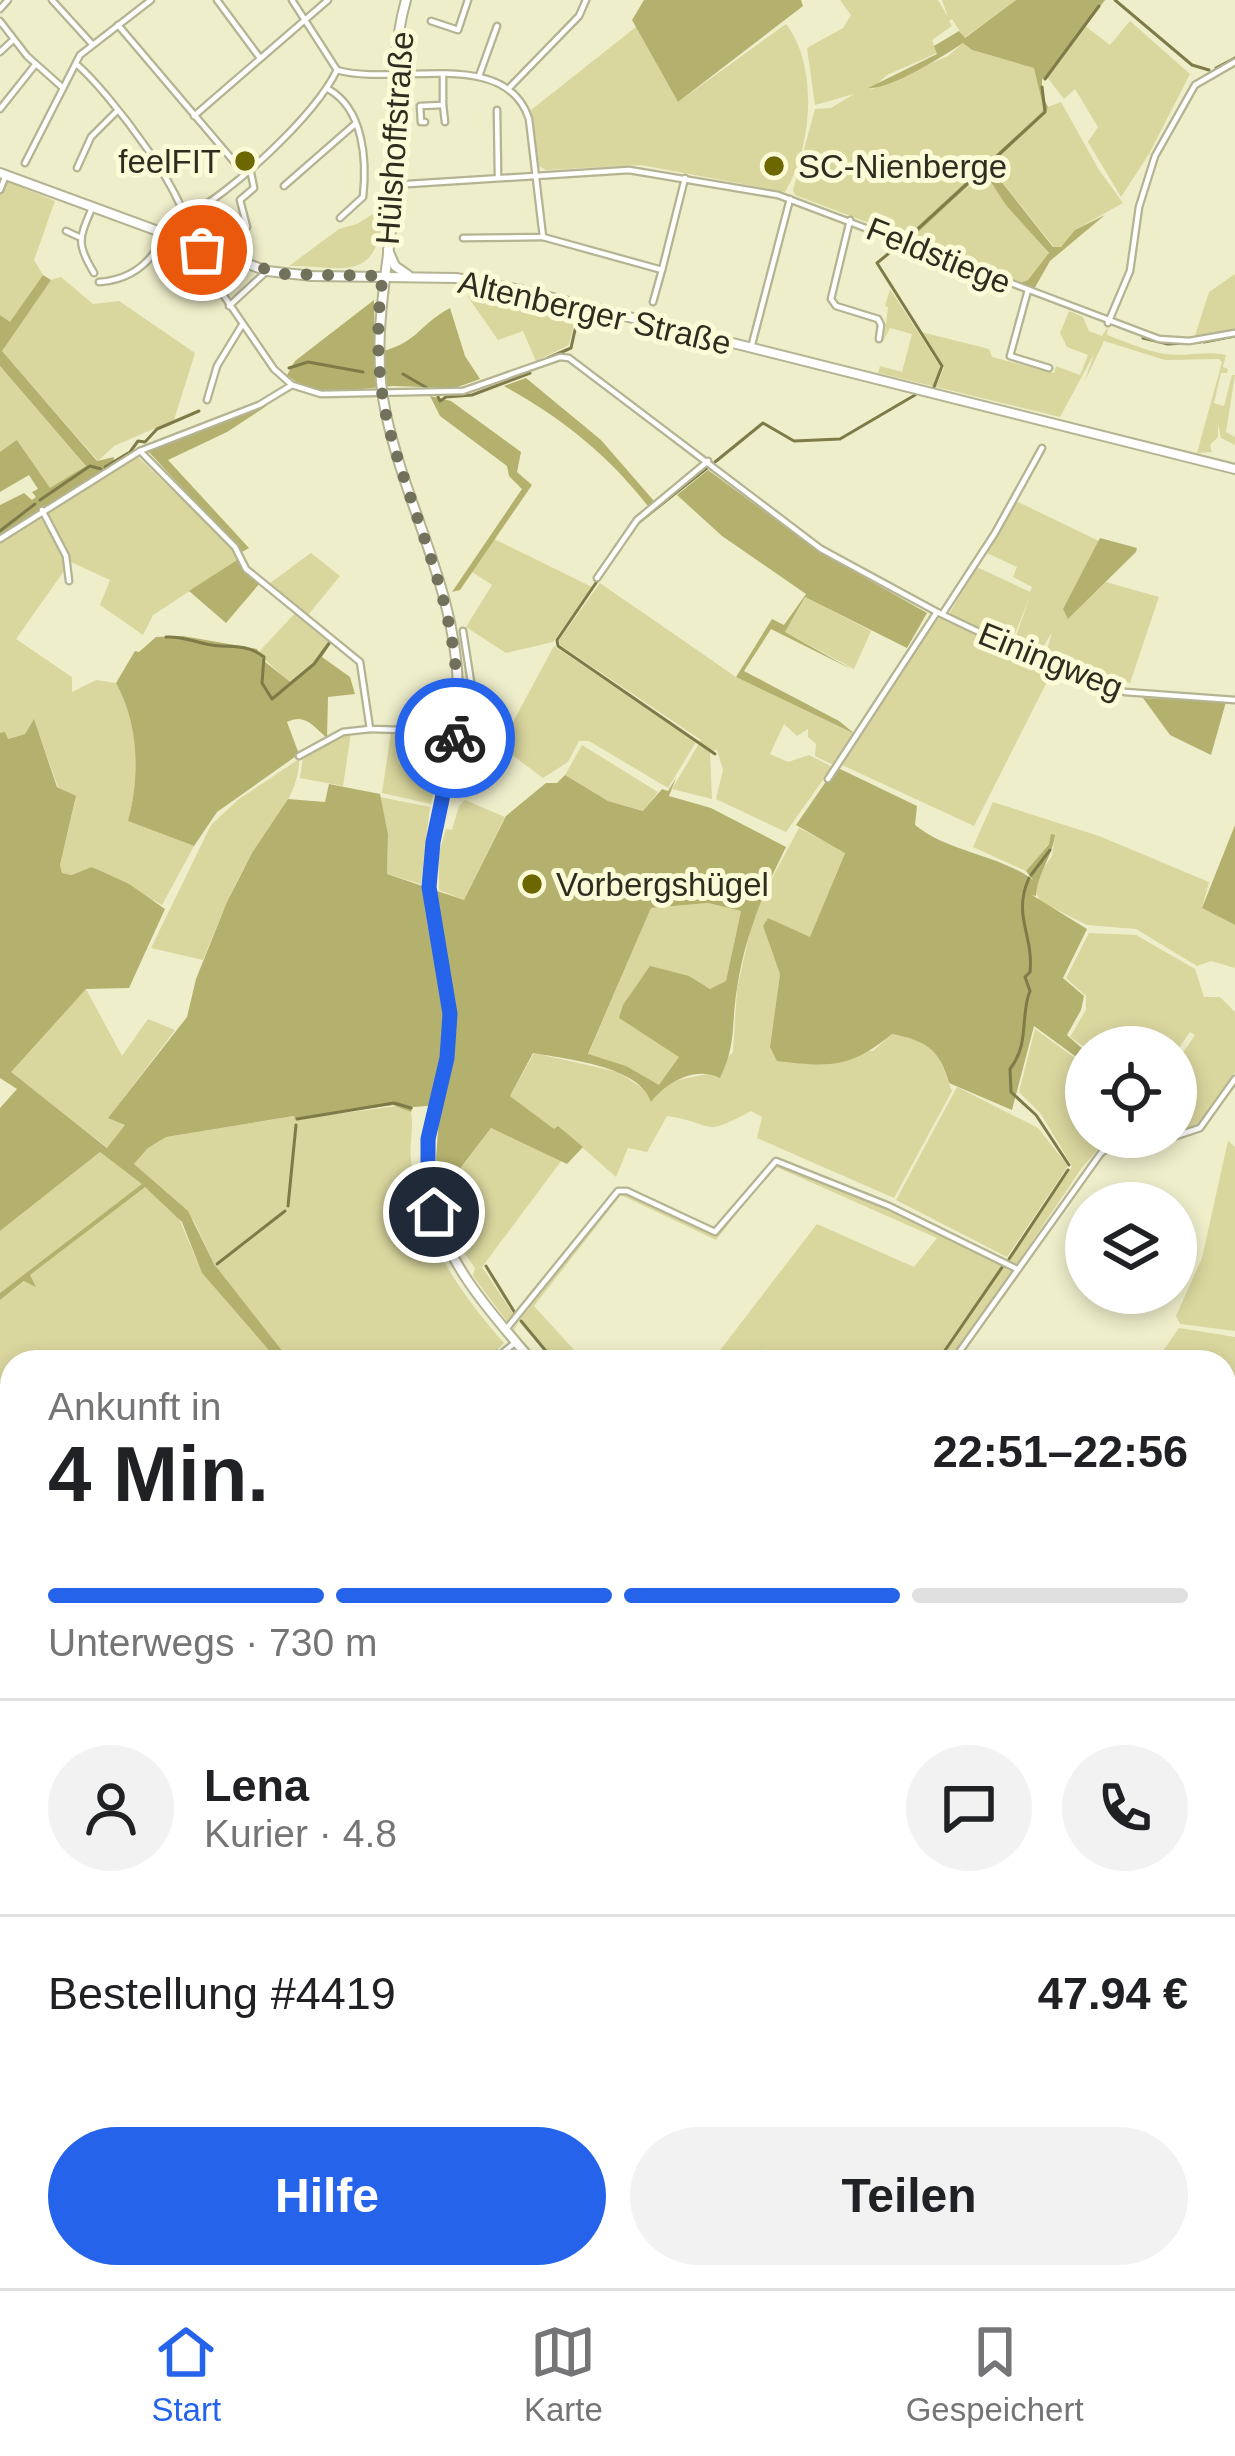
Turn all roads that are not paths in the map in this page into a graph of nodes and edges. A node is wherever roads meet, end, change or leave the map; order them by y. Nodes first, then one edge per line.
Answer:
1 (8, 0) edge
2 (52, 0) edge
3 (131, 0) edge
4 (151, 0) edge
5 (217, 0) edge
6 (292, 0) edge
7 (328, 0) edge
8 (406, 0) edge
9 (468, 0) edge
10 (586, 0) edge
11 (0, 9) edge
12 (139, 9) junction
13 (0, 21) edge
14 (431, 21) dead end
15 (306, 22) junction
16 (118, 25) junction
17 (497, 26) dead end
18 (13, 40) junction
19 (92, 44) junction
20 (0, 52) edge
21 (260, 58) junction
22 (1235, 62) edge
23 (76, 64) junction
24 (35, 65) junction
25 (337, 70) junction
26 (395, 74) junction
27 (443, 76) junction
28 (479, 76) junction
29 (510, 87) junction
30 (63, 88) junction
31 (328, 89) junction
32 (443, 105) junction
33 (0, 109) edge
34 (497, 110) dead end
35 (117, 111) junction
36 (194, 116) junction
37 (425, 122) dead end
38 (445, 122) dead end
39 (355, 124) junction
40 (26, 163) dead end
41 (77, 168) dead end
42 (250, 168) junction
43 (242, 171) junction
44 (3, 174) edge
45 (536, 176) junction
46 (498, 177) junction
47 (685, 178) junction
48 (408, 184) dead end
49 (284, 187) dead end
50 (0, 190) edge
51 (790, 199) junction
52 (92, 208) junction
53 (185, 217) junction
54 (340, 218) dead end
55 (850, 220) junction
56 (66, 231) dead end
57 (80, 236) junction
58 (164, 236) junction
59 (543, 237) junction
60 (463, 238) dead end
61 (187, 244) junction
62 (388, 248) junction
63 (215, 255) junction
64 (662, 270) junction
65 (267, 271) junction
66 (94, 273) dead end
67 (408, 275) junction
68 (383, 276) junction
69 (99, 282) dead end
70 (1028, 290) junction
71 (653, 302) dead end
72 (229, 306) junction
73 (1108, 323) junction
74 (242, 326) junction
75 (1235, 333) edge
76 (879, 339) dead end
77 (752, 347) junction
78 (1049, 368) dead end
79 (292, 385) junction
80 (382, 392) junction
81 (207, 400) dead end
82 (1042, 448) dead end
83 (140, 451) junction
84 (708, 461) junction
85 (1235, 469) edge
86 (42, 510) junction
87 (0, 539) edge
88 (597, 578) dead end
89 (69, 581) dead end
90 (939, 613) junction
91 (463, 632) dead end
92 (1235, 700) edge
93 (370, 729) junction
94 (456, 731) junction
95 (299, 756) dead end
96 (828, 778) dead end
97 (1235, 1079) edge
98 (1197, 1129) edge
99 (1097, 1158) edge
100 (1017, 1269) junction
101 (506, 1330) junction
102 (516, 1342) junction
103 (506, 1350) edge
104 (523, 1350) edge
105 (960, 1350) edge

1 - 11 street
2 - 19 street
3 - 12 street
4 - 12 street
5 - 21 street
6 - 15 street
7 - 15 street
8 - 26 main road, Hülshoffstraße
9 - 14 street
10 - 29 street
12 - 16 street
13 - 18 street
15 - 21 street
15 - 25 street
16 - 19 street
16 - 36 street
17 - 28 street
18 - 20 street
18 - 24 street
19 - 23 street
21 - 36 street
22 - 73 street
23 - 30 street
23 - 35 street
24 - 30 street
24 - 33 street
25 - 26 street
25 - 31 street
26 - 27 street
26 - 62 main road, Hülshoffstraße
27 - 28 street
27 - 32 street
28 - 29 street
29 - 45 street
30 - 40 street
31 - 39 street
31 - 42 street
32 - 37 street
32 - 38 street
34 - 46 street
35 - 41 street
35 - 53 street
36 - 43 street
39 - 49 street
39 - 54 street
42 - 43 street
42 - 63 street
43 - 53 street
44 - 50 street
44 - 52 main road, Altenberger Straße
45 - 46 street, Feldstiege
45 - 47 street, Feldstiege
45 - 59 street
46 - 48 street, Feldstiege
47 - 51 street, Feldstiege
47 - 64 street
51 - 55 street, Feldstiege
51 - 77 street
52 - 57 street
52 - 58 main road, Altenberger Straße
53 - 61 street
55 - 70 street, Feldstiege
55 - 76 street, Feldstiege
56 - 57 street
57 - 66 street
58 - 61 main road, Altenberger Straße
58 - 69 street
59 - 60 street
59 - 64 street
61 - 63 main road, Altenberger Straße
62 - 67 main road
62 - 68 main road, Hülshoffstraße
63 - 65 main road, Altenberger Straße
63 - 72 street
64 - 71 street
65 - 68 main road, Altenberger Straße
65 - 72 street
67 - 68 main road, Altenberger Straße
67 - 77 main road, Altenberger Straße
68 - 80 main road, Hülshoffstraße
70 - 73 street, Feldstiege
70 - 78 street, Feldstiege
72 - 74 street
73 - 75 street, Feldstiege
74 - 79 street
74 - 81 street
77 - 85 main road, Altenberger Straße
79 - 80 street
79 - 83 street
80 - 84 street, Einingweg
80 - 94 main road, Hülshoffstraße
82 - 90 street, Einingweg
83 - 86 street
83 - 93 street
84 - 88 street
84 - 90 street, Einingweg
86 - 87 street
86 - 89 street
90 - 92 street, Einingweg
90 - 96 street, Einingweg
91 - 94 street
93 - 94 street
93 - 95 street
94 - 101 main road, Hülshoffstraße
97 - 98 street
99 - 100 street
100 - 101 street
100 - 105 street
101 - 102 main road, Hülshoffstraße
102 - 103 street
102 - 104 main road, Hülshoffstraße

